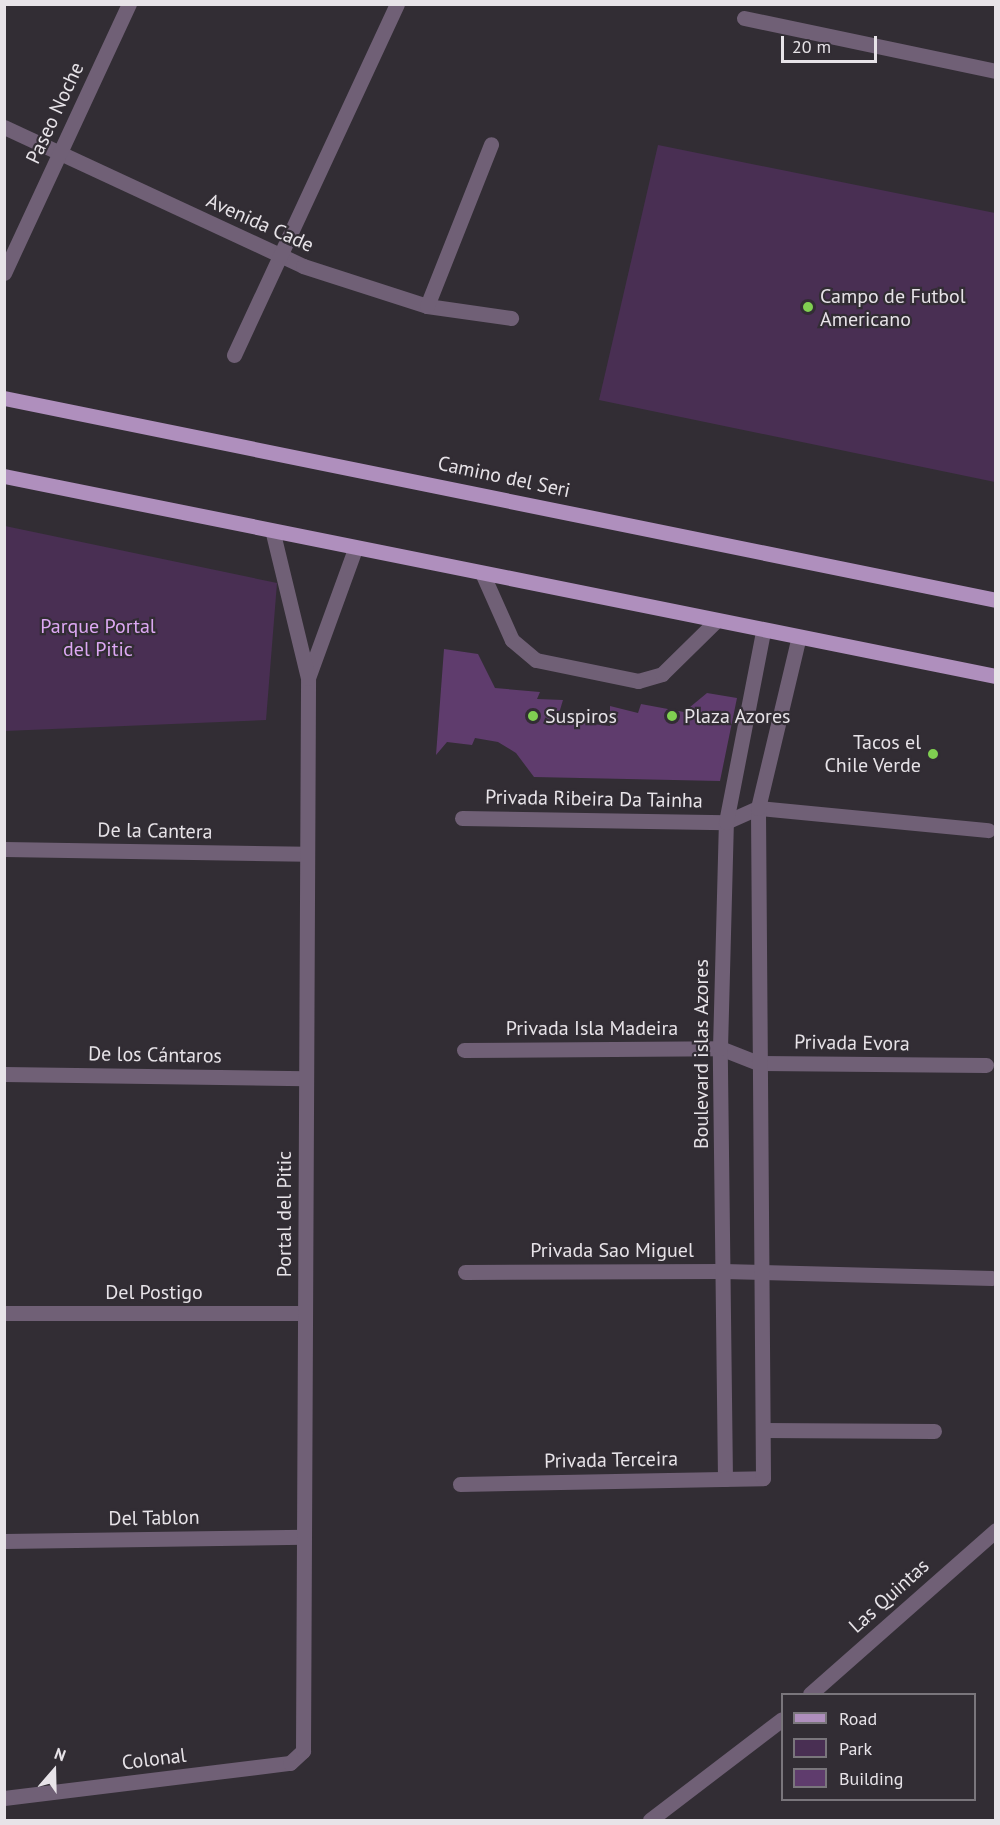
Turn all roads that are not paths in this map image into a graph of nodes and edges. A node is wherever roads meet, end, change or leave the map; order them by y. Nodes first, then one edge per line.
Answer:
1 (129, 4) edge
2 (397, 4) edge
3 (744, 18) dead end
4 (996, 71) edge
5 (4, 127) edge
6 (491, 144) dead end
7 (58, 152) junction
8 (277, 255) junction
9 (4, 273) edge
10 (427, 306) junction
11 (512, 318) dead end
12 (234, 355) dead end
13 (4, 398) edge
14 (4, 476) edge
15 (273, 533) junction
16 (355, 549) junction
17 (483, 574) junction
18 (996, 600) edge
19 (716, 621) junction
20 (764, 632) junction
21 (798, 640) junction
22 (996, 676) edge
23 (308, 678) junction
24 (758, 808) junction
25 (462, 818) dead end
26 (726, 822) junction
27 (988, 830) dead end
28 (4, 849) edge
29 (306, 854) junction
30 (720, 1048) junction
31 (464, 1050) dead end
32 (758, 1063) junction
33 (986, 1065) dead end
34 (4, 1074) edge
35 (305, 1078) junction
36 (723, 1271) junction
37 (465, 1272) dead end
38 (760, 1273) junction
39 (992, 1278) dead end
40 (4, 1313) edge
41 (304, 1313) junction
42 (764, 1430) junction
43 (933, 1431) dead end
44 (725, 1479) junction
45 (460, 1484) dead end
46 (996, 1530) edge
47 (304, 1538) junction
48 (4, 1542) edge
49 (812, 1693) edge
50 (781, 1721) edge
51 (303, 1751) joint
52 (4, 1798) edge
53 (650, 1821) edge

1 - 7 street, Paseo Noche
2 - 8 street
3 - 4 street
5 - 7 street, Avenida Cade
6 - 10 street
7 - 8 street, Avenida Cade
7 - 9 street, Paseo Noche
8 - 10 street, Avenida Cade
8 - 12 street
10 - 11 street, Avenida Cade
13 - 18 main road, Camino del Seri
14 - 15 main road
15 - 16 main road
15 - 23 street, Portal del Pitic
16 - 17 main road
16 - 23 street, Portal del Pitic
17 - 19 main road
17 - 19 street
19 - 20 main road
20 - 21 main road
20 - 26 street, Boulevard islas Azores
21 - 22 main road
21 - 24 street
23 - 29 street, Portal del Pitic
24 - 26 street
24 - 27 street
24 - 32 street
25 - 26 street, Privada Ribeira Da Tainha
26 - 30 street, Boulevard islas Azores
28 - 29 street, De la Cantera
29 - 35 street, Portal del Pitic
30 - 31 street, Privada Isla Madeira
30 - 32 street, Privada Evora
30 - 36 street, Boulevard islas Azores
32 - 33 street, Privada Evora
32 - 38 street
34 - 35 street, De los Cántaros
35 - 41 street, Portal del Pitic
36 - 37 street, Privada Sao Miguel
36 - 38 street, Privada Sao Miguel
36 - 44 street, Boulevard islas Azores
38 - 39 street, Privada Sao Miguel
38 - 42 street
40 - 41 street, Del Postigo
41 - 47 street, Portal del Pitic
42 - 43 street
42 - 44 street, Privada Terceira
44 - 45 street, Privada Terceira
46 - 49 street, Las Quintas
47 - 48 street, Del Tablon
47 - 51 street, Portal del Pitic
50 - 53 street
51 - 52 street, Colonal

